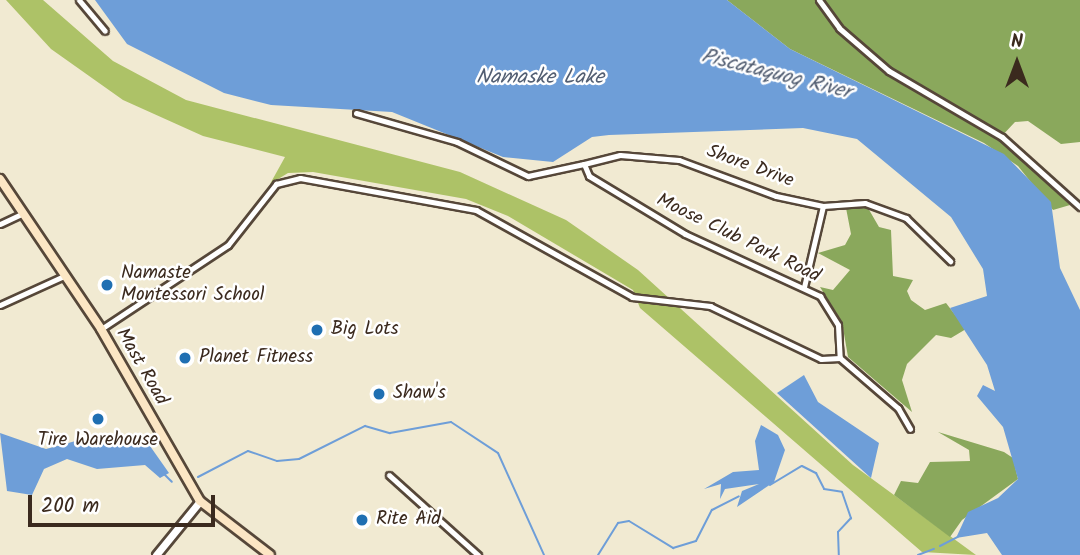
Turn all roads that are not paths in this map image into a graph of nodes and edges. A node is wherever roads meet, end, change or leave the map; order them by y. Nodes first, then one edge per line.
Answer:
1 (79, 0) edge
2 (819, 0) edge
3 (105, 31) dead end
4 (356, 113) dead end
5 (584, 164) junction
6 (0, 179) edge
7 (823, 205) junction
8 (1080, 207) edge
9 (24, 213) junction
10 (0, 224) edge
11 (950, 261) dead end
12 (66, 275) junction
13 (804, 287) junction
14 (0, 305) edge
15 (101, 328) junction
16 (840, 358) junction
17 (910, 429) dead end
18 (389, 475) dead end
19 (200, 501) junction
20 (156, 555) edge
21 (270, 555) edge
22 (478, 555) edge

1 - 3 street
2 - 8 street
4 - 5 street
5 - 7 street, Shore Drive
5 - 13 street, Moose Club Park Road
6 - 9 main road, Mast Road
7 - 11 street, Shore Drive
7 - 13 street
9 - 10 street
9 - 12 main road, Mast Road
12 - 14 street
12 - 15 main road, Mast Road
13 - 16 street, Moose Club Park Road
15 - 16 street
15 - 19 main road, Mast Road
16 - 17 street
18 - 22 street
19 - 20 street
19 - 21 main road, Mast Road

